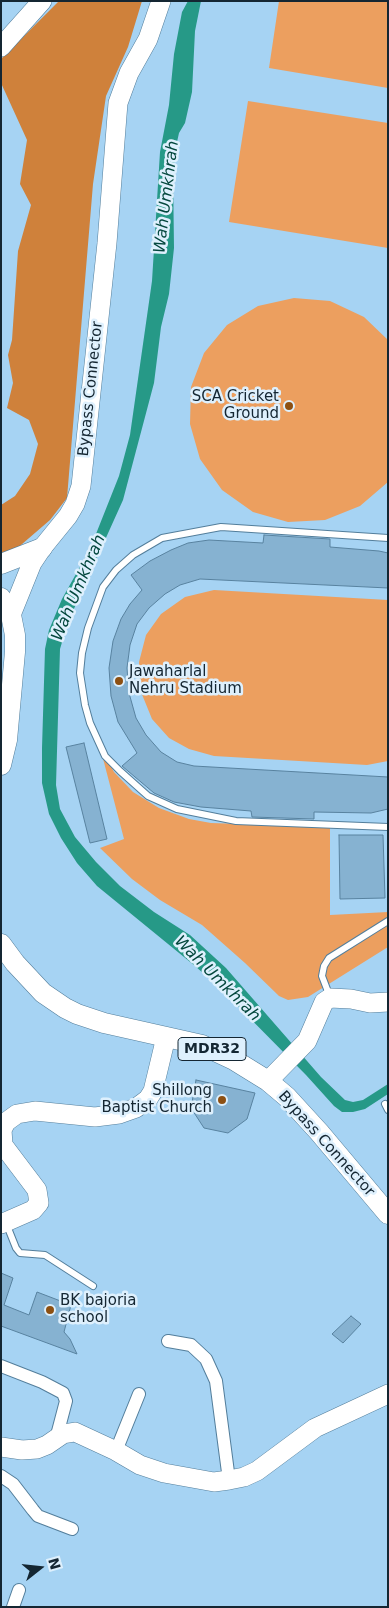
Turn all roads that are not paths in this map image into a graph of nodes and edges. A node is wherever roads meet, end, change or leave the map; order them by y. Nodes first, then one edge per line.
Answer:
1 (42, 1) edge
2 (161, 1) edge
3 (1, 47) edge
4 (388, 538) edge
5 (42, 548) junction
6 (1, 564) edge
7 (1, 598) edge
8 (9, 626) edge
9 (1, 765) edge
10 (388, 827) edge
11 (388, 921) edge
12 (1, 944) edge
13 (330, 998) junction
14 (388, 1002) edge
15 (166, 1037) junction
16 (268, 1081) junction
17 (388, 1214) edge
18 (4, 1223) edge
19 (93, 1286) dead end
20 (168, 1341) dead end
21 (1, 1366) edge
22 (139, 1394) dead end
23 (388, 1394) edge
24 (56, 1439) junction
25 (1, 1447) edge
26 (116, 1451) junction
27 (1, 1476) edge
28 (229, 1480) junction
29 (72, 1529) dead end
30 (19, 1590) dead end
31 (13, 1607) edge

1 - 3 street
2 - 5 street, Bypass Connector
4 - 10 lane
5 - 6 main road
5 - 8 street, Bypass Connector
7 - 8 main road
8 - 9 main road, Bypass Connector
11 - 13 lane
12 - 15 main road, Bypass Connector / MDR32
13 - 14 street
13 - 16 street
15 - 16 main road, Bypass Connector / MDR32
15 - 18 street
16 - 17 main road, Bypass Connector / MDR32
18 - 19 lane
20 - 28 street
21 - 24 street
22 - 26 street
23 - 28 street
24 - 25 street
24 - 26 street
26 - 28 street
27 - 29 street
30 - 31 street

